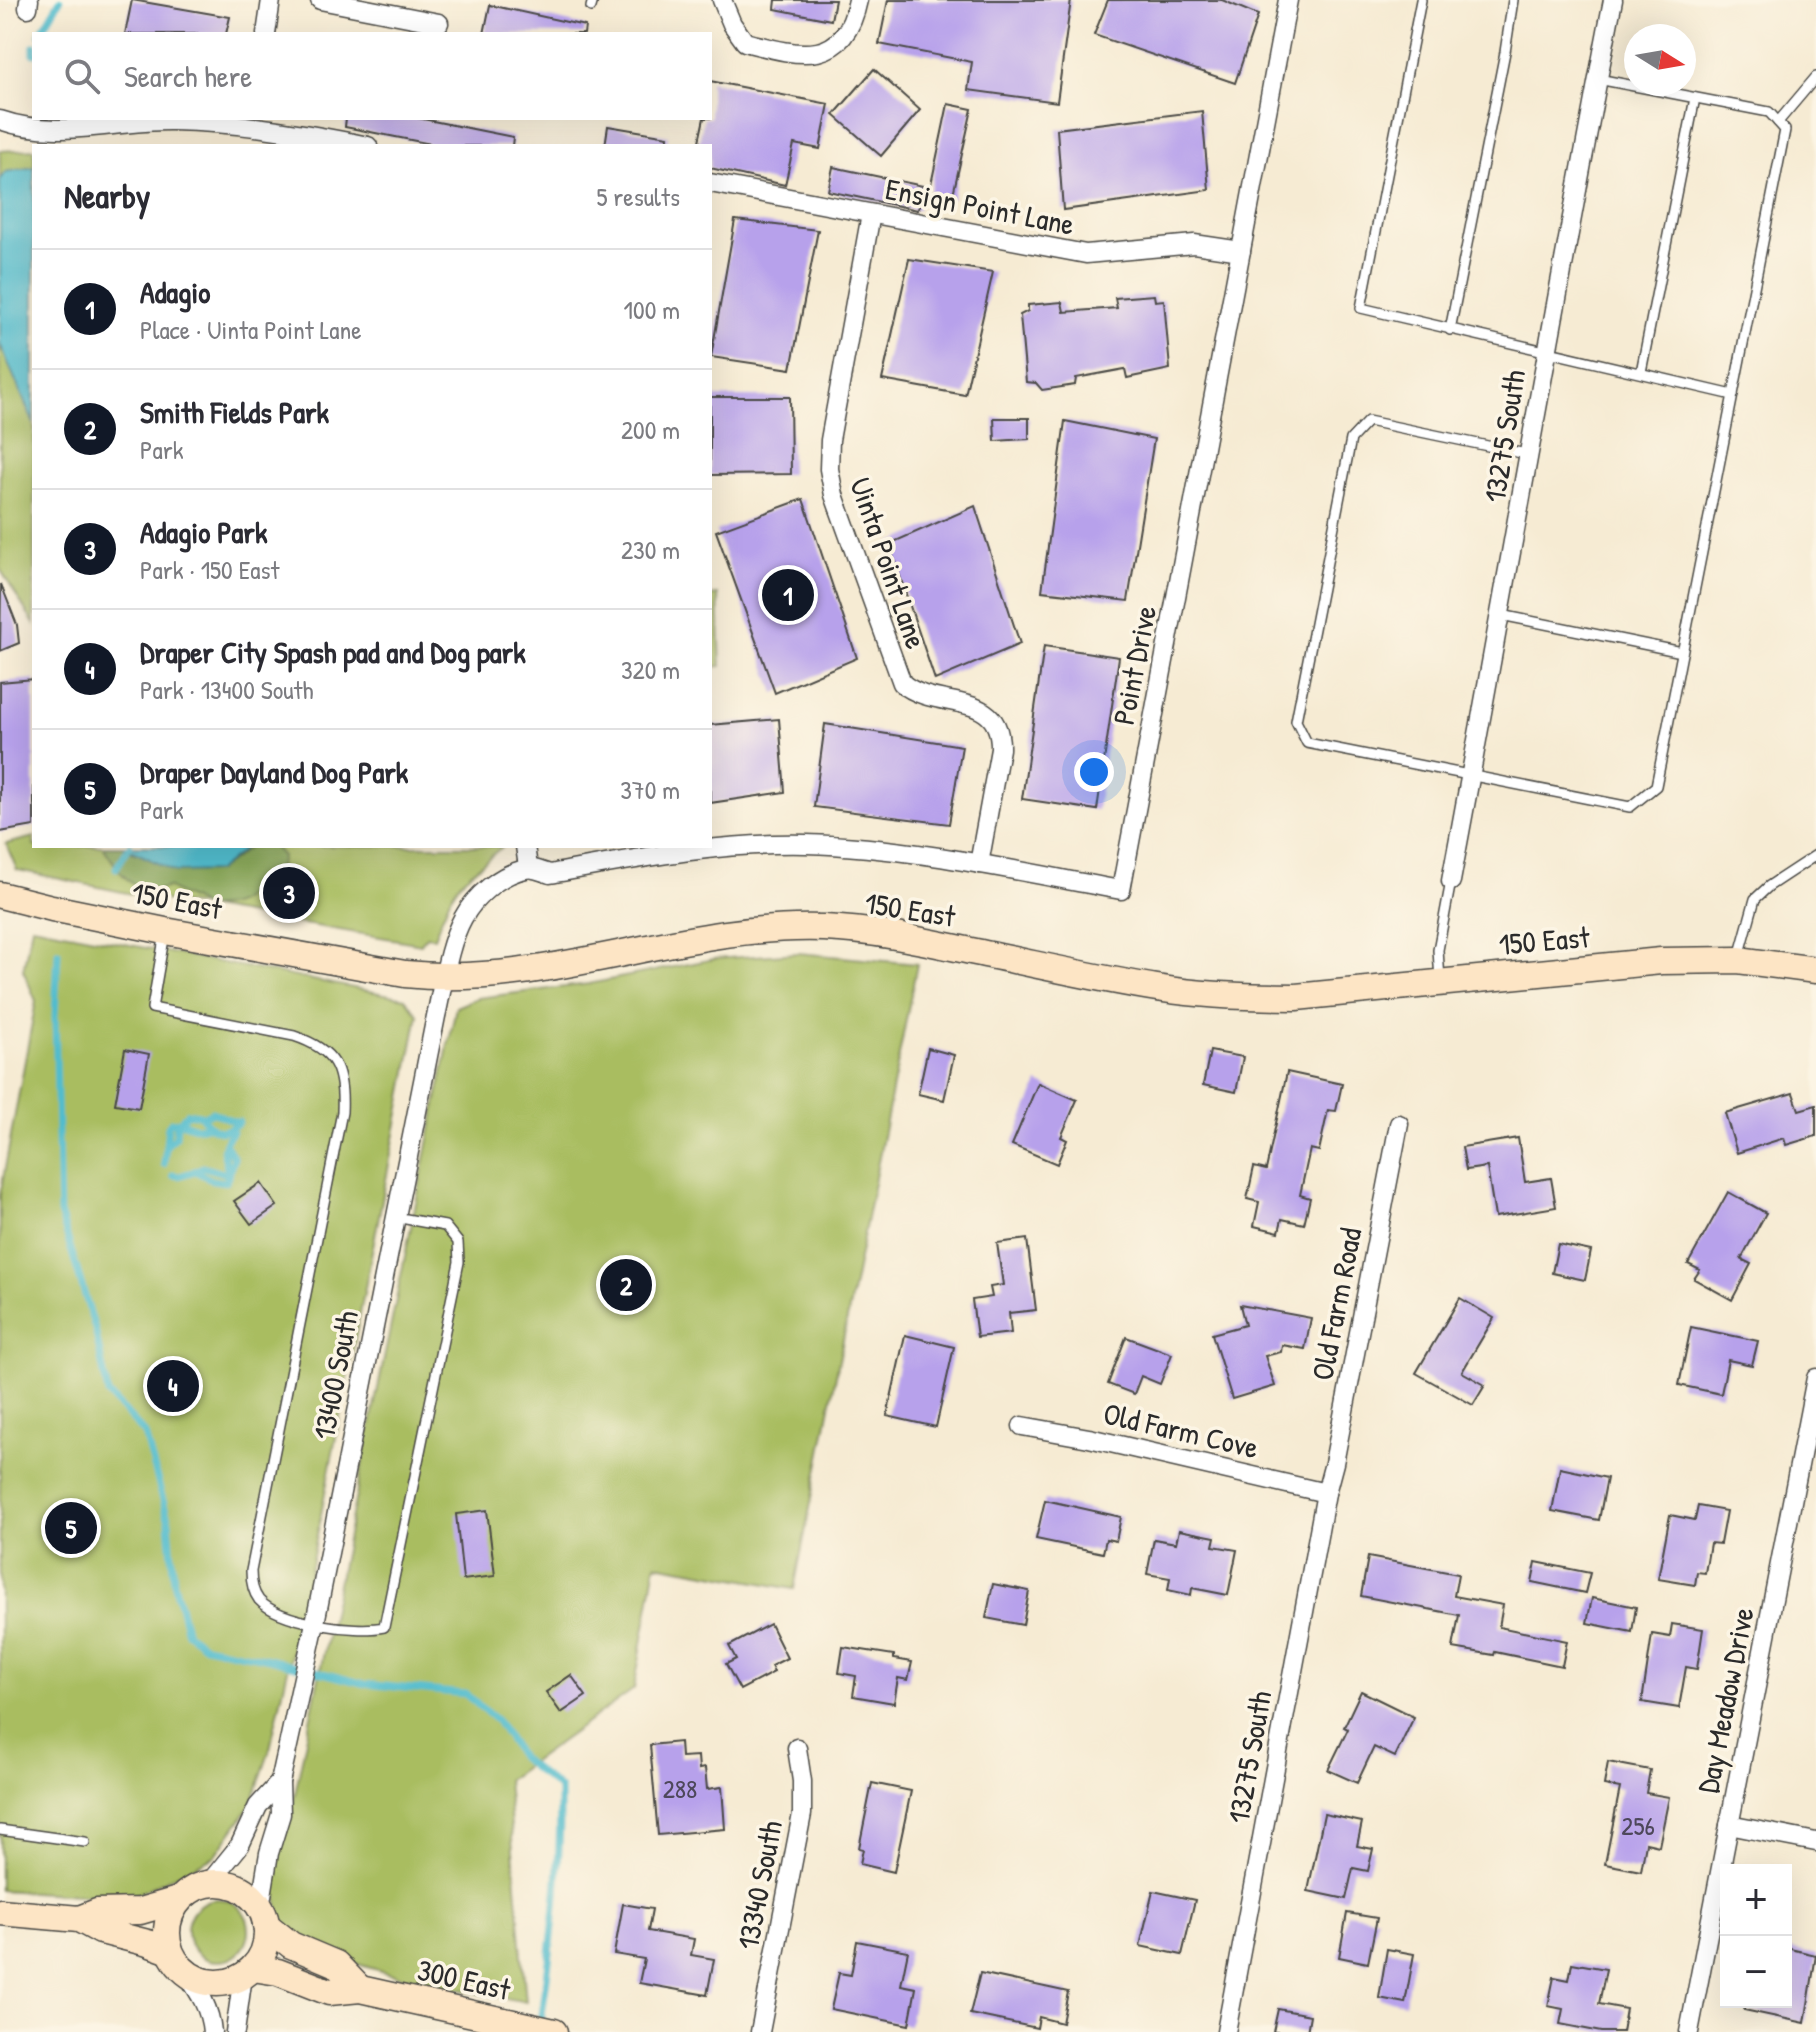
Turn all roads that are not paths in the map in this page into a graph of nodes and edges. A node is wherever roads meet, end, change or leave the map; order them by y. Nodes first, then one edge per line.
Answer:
1 (271, 0) edge
2 (320, 0) edge
3 (722, 0) edge
4 (858, 0) edge
5 (1288, 0) edge
6 (1421, 0) edge
7 (1513, 0) edge
8 (1613, 0) edge
9 (439, 23) dead end
10 (266, 32) edge
11 (1816, 77) edge
12 (1598, 79) junction
13 (1695, 98) junction
14 (0, 120) edge
15 (1778, 122) junction
16 (358, 144) edge
17 (712, 183) edge
18 (871, 214) junction
19 (1241, 251) junction
20 (1450, 330) junction
21 (1546, 352) junction
22 (1641, 372) junction
23 (1733, 395) junction
24 (1531, 455) junction
25 (1501, 615) junction
26 (1682, 652) junction
27 (1471, 774) junction
28 (525, 848) edge
29 (1816, 855) edge
30 (979, 864) junction
31 (528, 867) junction
32 (1451, 881) joint
33 (0, 895) edge
34 (165, 931) junction
35 (1738, 960) junction
36 (1816, 970) edge
37 (444, 978) junction
38 (1440, 982) junction
39 (1399, 1124) dead end
40 (395, 1217) junction
41 (1816, 1378) edge
42 (1022, 1426) dead end
43 (1326, 1493) junction
44 (315, 1623) junction
45 (797, 1748) dead end
46 (280, 1782) junction
47 (1729, 1825) junction
48 (0, 1830) edge
49 (85, 1842) dead end
50 (1816, 1842) edge
51 (210, 1882) junction
52 (178, 1900) junction
53 (0, 1912) edge
54 (263, 1916) junction
55 (79, 1919) junction
56 (170, 1951) junction
57 (248, 1972) junction
58 (186, 1973) junction
59 (360, 1989) junction
60 (212, 2032) edge
61 (235, 2032) edge
62 (554, 2032) edge
63 (760, 2032) edge
64 (1226, 2032) edge
65 (1689, 2032) edge

1 - 10 street
2 - 9 street
3 - 4 street
5 - 19 street, Point Drive
6 - 20 lane
7 - 20 lane
8 - 12 street, 13275 South
11 - 15 lane
12 - 13 lane
12 - 21 street, 13275 South
13 - 15 lane
13 - 22 lane
14 - 16 street
15 - 23 lane
17 - 18 street, Ensign Point Lane
18 - 19 street, Ensign Point Lane
18 - 30 street, Uinta Point Lane
19 - 30 street, Point Drive
20 - 21 lane
21 - 22 lane
21 - 24 street, 13275 South
22 - 23 lane
23 - 26 lane
24 - 25 street, 13275 South
24 - 27 lane
25 - 26 lane
25 - 27 street, 13275 South
26 - 27 lane
27 - 32 street, 13275 South
28 - 31 street
29 - 35 lane
30 - 31 street, Point Drive
31 - 37 street
32 - 38 lane
33 - 34 street, 150 East
34 - 37 street, 150 East
34 - 44 lane
35 - 36 street, 150 East
35 - 38 street, 150 East
37 - 38 street, 150 East
37 - 40 street, 13400 South
39 - 43 street, Old Farm Road
40 - 44 street, 13400 South
40 - 44 lane
41 - 47 street, Day Meadow Drive
42 - 43 street, Old Farm Cove
43 - 64 street, 13275 South
44 - 46 street, 13400 South
45 - 63 street, 13340 South
46 - 51 street, 13400 South
46 - 54 street, 13400 South
47 - 50 street
47 - 65 street, Day Meadow Drive
48 - 49 lane
51 - 52 street
51 - 54 street
52 - 55 street
52 - 56 street
53 - 55 street
54 - 57 street
54 - 59 street
55 - 56 street
56 - 58 street
57 - 58 street
57 - 59 street, 300 East
57 - 61 street
58 - 60 street
59 - 62 street, 300 East

